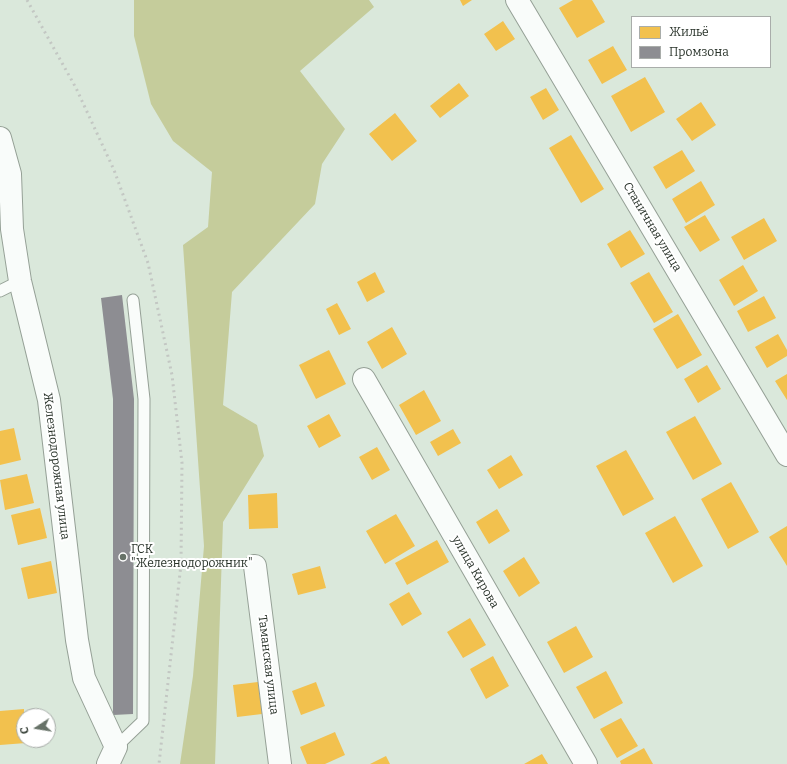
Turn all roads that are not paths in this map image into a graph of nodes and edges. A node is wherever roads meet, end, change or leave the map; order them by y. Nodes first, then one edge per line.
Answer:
1 (517, 0) edge
2 (0, 138) edge
3 (20, 281) junction
4 (0, 291) edge
5 (133, 300) dead end
6 (364, 379) dead end
7 (787, 455) edge
8 (255, 566) dead end
9 (112, 756) edge
10 (280, 764) edge
11 (586, 764) edge

1 - 7 street, Станичная улица
2 - 3 street, Железнодорожная улица
3 - 4 lane
3 - 9 street, Железнодорожная улица
5 - 9 lane
6 - 11 street, улица Кирова
8 - 10 street, Таманская улица

